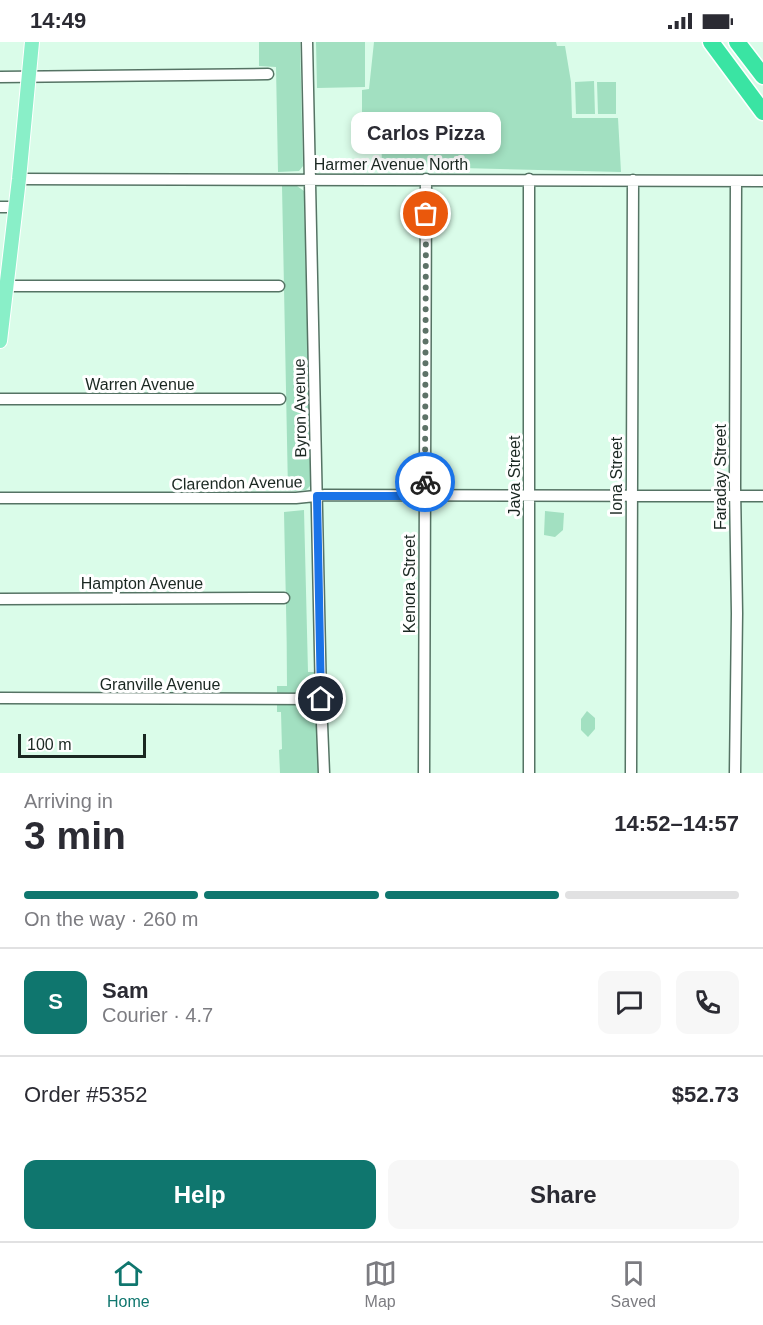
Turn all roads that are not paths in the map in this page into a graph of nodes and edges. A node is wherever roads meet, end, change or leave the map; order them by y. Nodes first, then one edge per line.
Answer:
1 (32, 42) edge
2 (307, 42) edge
3 (709, 42) edge
4 (737, 42) edge
5 (268, 74) dead end
6 (0, 76) edge
7 (30, 76) junction
8 (763, 76) edge
9 (763, 112) edge
10 (19, 178) junction
11 (426, 179) junction
12 (529, 179) junction
13 (310, 180) junction
14 (633, 180) junction
15 (736, 181) junction
16 (763, 181) edge
17 (0, 207) edge
18 (16, 207) junction
19 (7, 286) junction
20 (279, 286) dead end
21 (2, 315) edge
22 (0, 341) edge
23 (0, 399) edge
24 (280, 399) dead end
25 (317, 496) junction
26 (425, 496) junction
27 (529, 496) junction
28 (631, 496) junction
29 (735, 496) junction
30 (763, 496) edge
31 (0, 498) edge
32 (0, 598) edge
33 (284, 598) dead end
34 (0, 698) edge
35 (321, 699) junction
36 (324, 773) edge
37 (424, 773) edge
38 (529, 773) edge
39 (631, 773) edge
40 (735, 773) edge

1 - 7 main road
2 - 13 street, Byron Avenue
3 - 9 highway
4 - 8 highway
5 - 7 street
6 - 7 street
7 - 10 main road
10 - 13 street, Harmer Avenue North
10 - 18 main road
11 - 12 street, Harmer Avenue North
11 - 13 street, Harmer Avenue North
11 - 26 street, Kenora Street
12 - 14 street, Harmer Avenue North
12 - 27 street, Java Street
13 - 25 street, Byron Avenue
14 - 15 street, Harmer Avenue North
14 - 28 street, Iona Street
15 - 16 street, Harmer Avenue North
15 - 29 street, Faraday Street
17 - 18 street
18 - 19 main road
19 - 20 street
19 - 21 main road
21 - 22 main road
23 - 24 street, Warren Avenue
25 - 26 street, Clarendon Avenue
25 - 31 street, Clarendon Avenue
25 - 35 street, Byron Avenue
26 - 27 street, Clarendon Avenue
26 - 37 street, Kenora Street
27 - 28 street, Clarendon Avenue
27 - 38 street, Java Street
28 - 29 street, Clarendon Avenue
28 - 39 street, Iona Street
29 - 30 street, Clarendon Avenue
29 - 40 street, Faraday Street
32 - 33 street, Hampton Avenue
34 - 35 street, Granville Avenue
35 - 36 street, Byron Avenue

